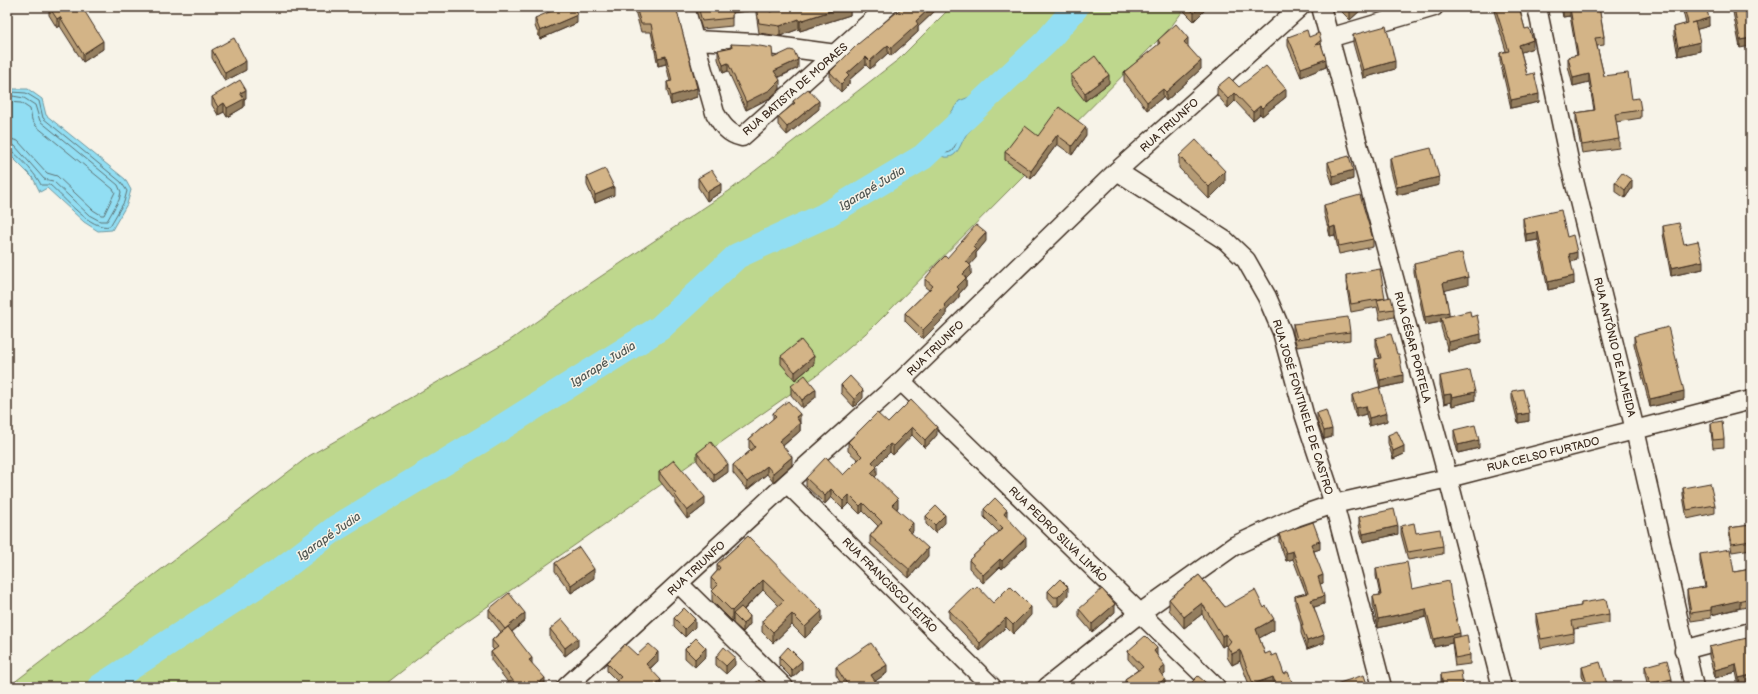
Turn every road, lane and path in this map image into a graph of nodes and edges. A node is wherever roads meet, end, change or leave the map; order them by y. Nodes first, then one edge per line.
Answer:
1 (685, 7) edge
2 (887, 7) edge
3 (1300, 7) edge
4 (1321, 7) edge
5 (1434, 7) edge
6 (1537, 7) edge
7 (1330, 38) junction
8 (696, 40) junction
9 (836, 54) junction
10 (1117, 171) junction
11 (901, 381) junction
12 (1751, 400) edge
13 (1635, 430) junction
14 (1448, 478) junction
15 (787, 483) junction
16 (1334, 504) junction
17 (679, 584) junction
18 (1140, 613) junction
19 (1751, 632) edge
20 (1684, 650) junction
21 (566, 687) edge
22 (784, 687) edge
23 (992, 687) edge
24 (1047, 687) edge
25 (1216, 687) edge
26 (1382, 687) edge
27 (1502, 687) edge
28 (1694, 687) edge

1 - 8 street, RUA BATISTA DE MORAES
2 - 9 street, RUA BATISTA DE MORAES
3 - 10 street, RUA TRIUNFO
4 - 7 street, RUA CÉSAR PORTELA
5 - 7 street
6 - 13 street, RUA ANTÔNIO DE ALMEIDA
7 - 14 street, RUA CÉSAR PORTELA
8 - 9 street
8 - 9 street, RUA BATISTA DE MORAES
10 - 11 street, RUA TRIUNFO
10 - 16 street, RUA JOSÉ FONTINELE DE CASTRO
11 - 15 street, RUA TRIUNFO
11 - 18 street, RUA PEDRO SILVA LIMÃO
12 - 13 street, RUA CELSO FURTADO
13 - 14 street, RUA CELSO FURTADO
13 - 20 street, RUA ANTÔNIO DE ALMEIDA
14 - 16 street, RUA CELSO FURTADO
14 - 27 street, RUA CÉSAR PORTELA
15 - 17 street, RUA TRIUNFO
15 - 23 street, RUA FRANCISCO LEITÃO
16 - 18 street, RUA CELSO FURTADO
16 - 26 street, RUA JOSÉ FONTINELE DE CASTRO
17 - 21 street, RUA TRIUNFO
17 - 22 street
18 - 24 street, RUA CELSO FURTADO
18 - 25 street, RUA PEDRO SILVA LIMÃO
19 - 20 street
20 - 28 street, RUA ANTÔNIO DE ALMEIDA

